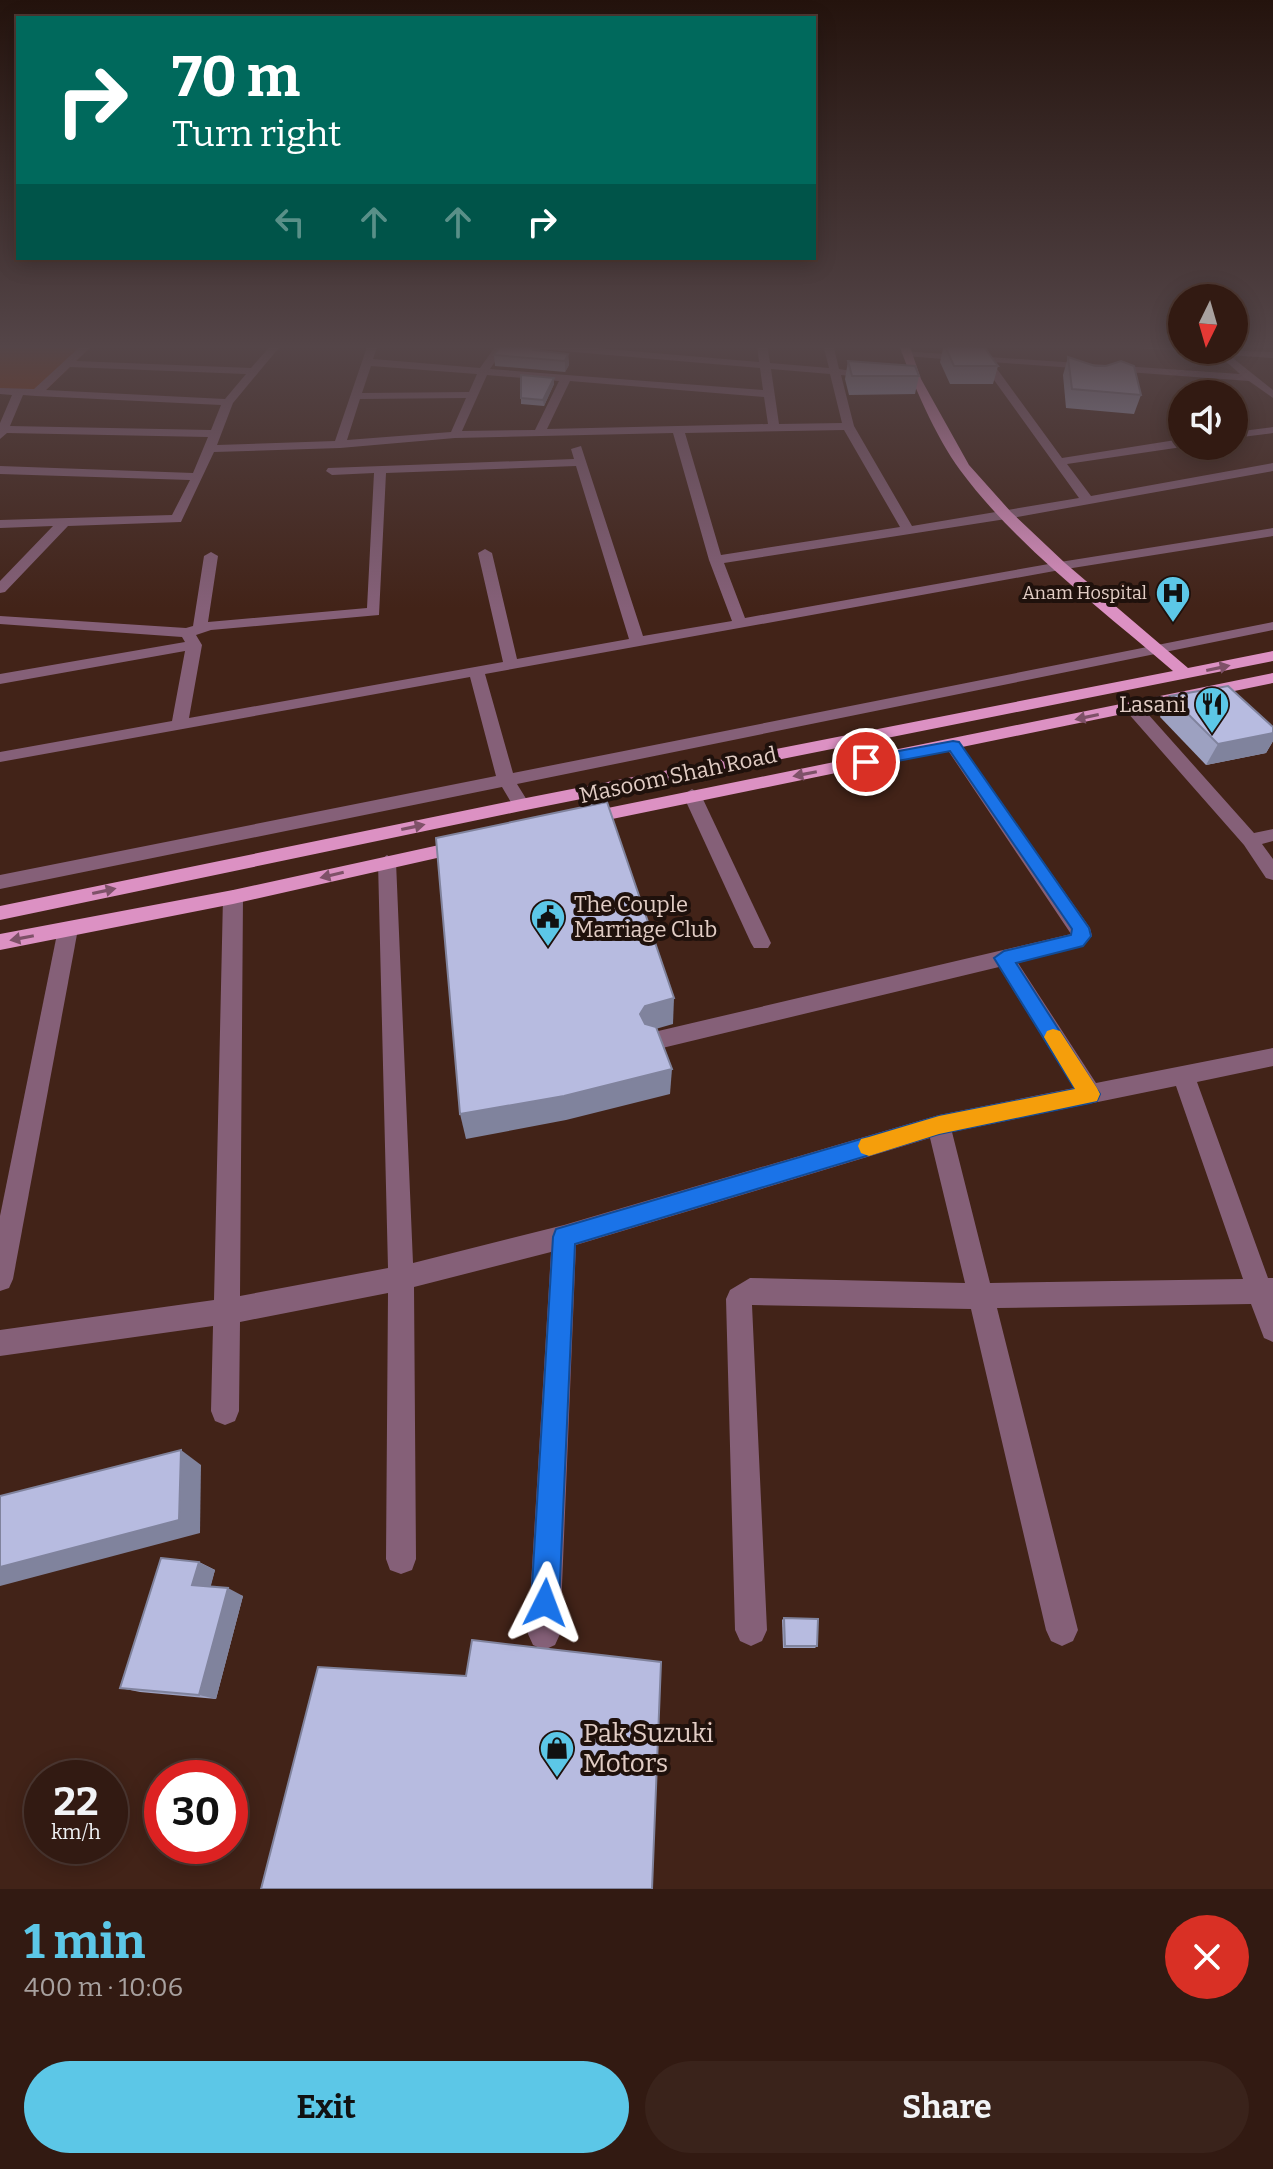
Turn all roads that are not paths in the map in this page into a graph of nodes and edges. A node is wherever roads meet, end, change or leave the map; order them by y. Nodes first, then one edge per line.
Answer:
1 (344, 432) edge
2 (456, 432) edge
3 (699, 432) edge
4 (852, 432) edge
5 (943, 432) edge
6 (1037, 432) edge
7 (2, 433) edge
8 (679, 433) junction
9 (215, 434) joint
10 (539, 434) joint
11 (573, 434) junction
12 (455, 435) junction
13 (340, 444) junction
14 (1168, 445) edge
15 (210, 449) junction
16 (580, 462) junction
17 (1058, 462) junction
18 (1273, 467) edge
19 (0, 470) edge
20 (332, 471) dead end
21 (380, 471) junction
22 (198, 477) junction
23 (1088, 501) junction
24 (1006, 515) junction
25 (64, 523) junction
26 (0, 524) edge
27 (909, 531) junction
28 (1273, 532) edge
29 (485, 553) dead end
30 (211, 556) dead end
31 (716, 560) junction
32 (1060, 566) junction
33 (0, 589) edge
34 (0, 620) edge
35 (741, 626) junction
36 (1273, 626) edge
37 (194, 636) junction
38 (638, 644) junction
39 (1157, 649) junction
40 (1273, 656) edge
41 (511, 665) junction
42 (477, 673) junction
43 (1187, 675) junction
44 (1273, 678) edge
45 (0, 679) edge
46 (1133, 708) junction
47 (958, 717) junction
48 (180, 723) junction
49 (977, 740) junction
50 (953, 746) junction
51 (0, 757) edge
52 (506, 780) junction
53 (692, 795) junction
54 (521, 805) junction
55 (567, 823) edge
56 (1273, 835) edge
57 (1250, 840) junction
58 (475, 843) edge
59 (387, 862) junction
60 (1273, 873) edge
61 (0, 882) edge
62 (233, 897) junction
63 (0, 913) edge
64 (68, 929) junction
65 (0, 942) edge
66 (761, 943) dead end
67 (1004, 958) junction
68 (654, 1041) edge
69 (1273, 1057) edge
70 (1184, 1076) junction
71 (1090, 1094) junction
72 (939, 1125) junction
73 (564, 1237) junction
74 (401, 1278) junction
75 (0, 1279) edge
76 (1267, 1292) edge
77 (981, 1296) junction
78 (227, 1311) junction
79 (1273, 1329) edge
80 (0, 1343) edge
81 (225, 1411) dead end
82 (401, 1559) dead end
83 (751, 1630) dead end
84 (1062, 1630) dead end
85 (544, 1634) dead end

1 - 13 street
2 - 12 street
3 - 8 street
4 - 27 street
5 - 24 main road
6 - 17 street
7 - 9 street
8 - 11 street
8 - 31 street
9 - 15 street
10 - 11 street
10 - 12 street
11 - 16 street
12 - 13 street
13 - 15 street
14 - 17 street
15 - 22 street
16 - 21 street
16 - 38 street
17 - 23 street
18 - 23 street
19 - 22 street
20 - 21 street
21 - 37 street
22 - 25 street
23 - 24 street
24 - 27 street
24 - 32 main road
25 - 26 street
25 - 33 street
27 - 31 street
28 - 32 street
29 - 41 street
30 - 37 street
31 - 35 street
32 - 35 street
32 - 39 main road
34 - 37 street
35 - 38 street
36 - 39 street
37 - 45 street
37 - 48 street
38 - 41 street
39 - 43 main road
39 - 52 street
43 -> 40 main road, Masoom Shah Road
41 - 42 street
42 - 48 street
42 - 52 street
43 - 47 main road, Masoom Shah Road
44 - 46 main road, Masoom Shah Road
46 -> 49 main road, Masoom Shah Road
46 - 57 street
47 - 49 main road
47 - 54 main road, Masoom Shah Road
48 - 51 street
49 - 50 main road, Masoom Shah Road
50 -> 53 main road, Masoom Shah Road
50 - 67 street
52 - 54 street
52 - 61 street
53 - 55 main road, Masoom Shah Road
53 - 66 street
63 -> 54 main road, Masoom Shah Road
56 - 57 street
57 - 60 street
58 - 59 main road
59 -> 62 main road
59 - 74 street
62 - 64 main road
62 - 78 street
64 -> 65 main road
64 - 75 street
67 - 68 street
67 - 71 street
69 - 70 street
70 - 71 street
70 - 76 street
71 - 72 street
72 - 73 street
72 - 77 street
73 - 74 street
73 - 85 street
74 - 78 street
74 - 82 street
76 - 77 street
76 - 79 street
77 - 83 street
77 - 84 street
78 - 80 street
78 - 81 street

